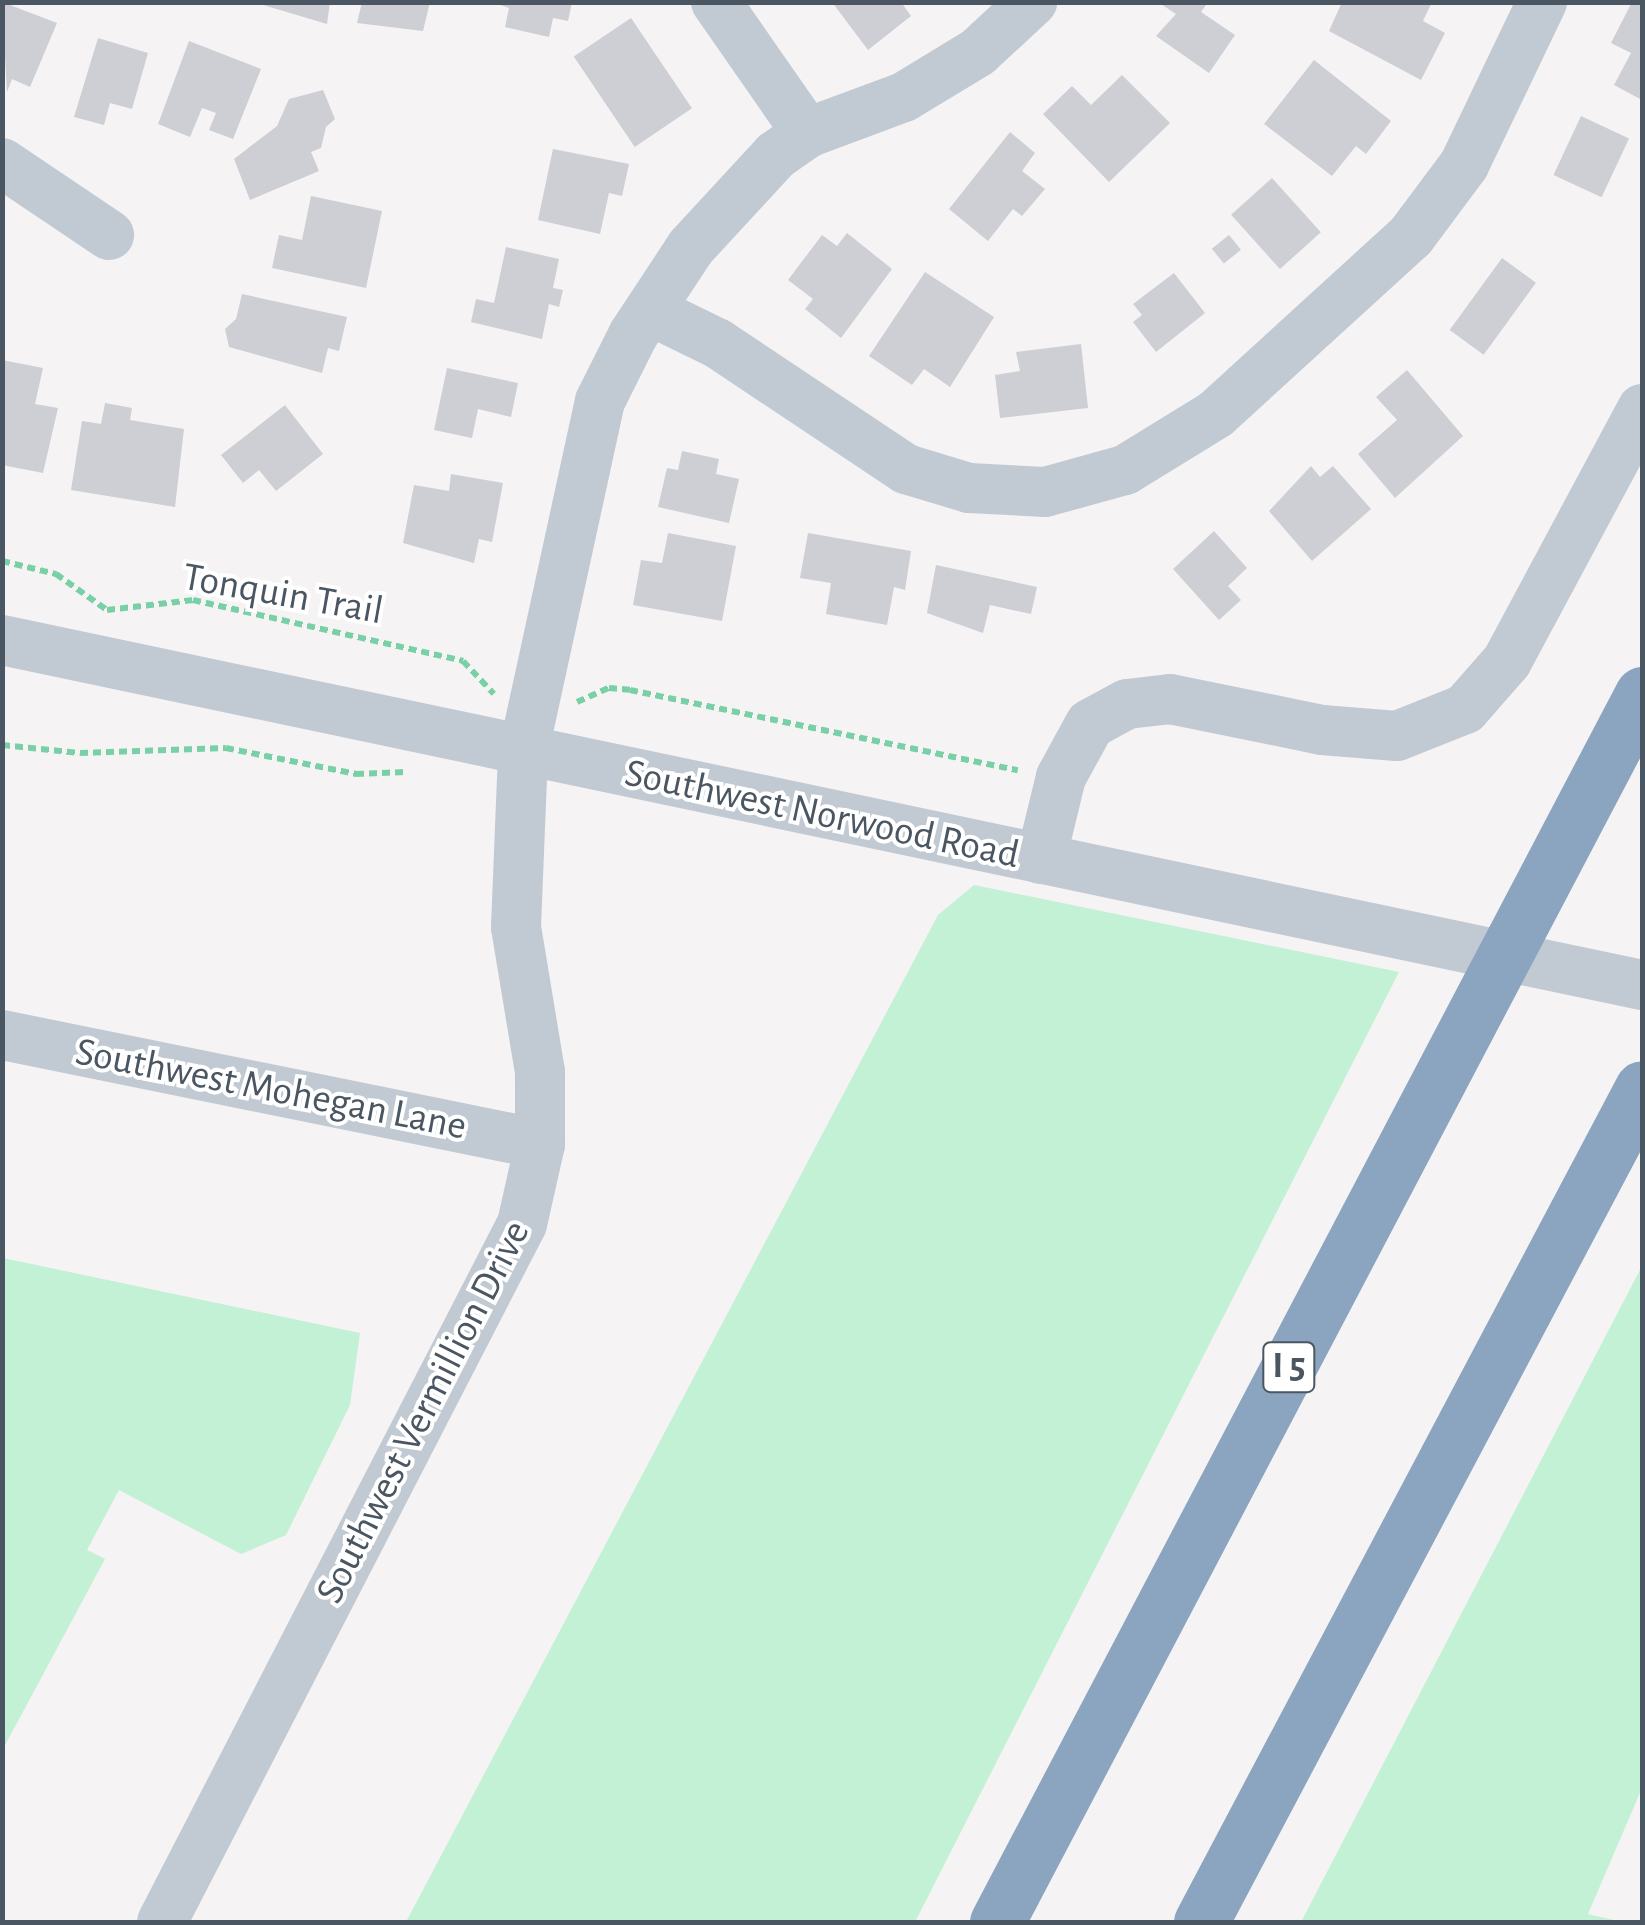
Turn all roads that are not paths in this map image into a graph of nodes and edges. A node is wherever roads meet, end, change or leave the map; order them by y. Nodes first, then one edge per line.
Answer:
1 (716, 2) edge
2 (1032, 2) edge
3 (1542, 2) edge
4 (807, 133) junction
5 (2, 163) edge
6 (109, 236) dead end
7 (651, 310) junction
8 (1642, 408) edge
9 (2, 640) edge
10 (1642, 694) edge
11 (523, 754) junction
12 (1041, 859) junction
13 (1642, 985) edge
14 (2, 1035) edge
15 (1642, 1088) edge
16 (540, 1144) junction
17 (162, 1922) edge
18 (997, 1922) edge
19 (1201, 1922) edge

1 - 4 street
2 - 4 street, Southwest Vermillion Drive
3 - 7 street
4 - 7 street, Southwest Vermillion Drive
5 - 6 street
7 - 11 street, Southwest Vermillion Drive
8 - 12 street
9 - 11 street, Southwest Norwood Road
10 - 18 highway, I 5
11 - 12 street, Southwest Norwood Road
11 - 16 street, Southwest Vermillion Drive
12 - 13 street, Southwest Norwood Road
14 - 16 street, Southwest Mohegan Lane
15 - 19 highway
16 - 17 street, Southwest Vermillion Drive

